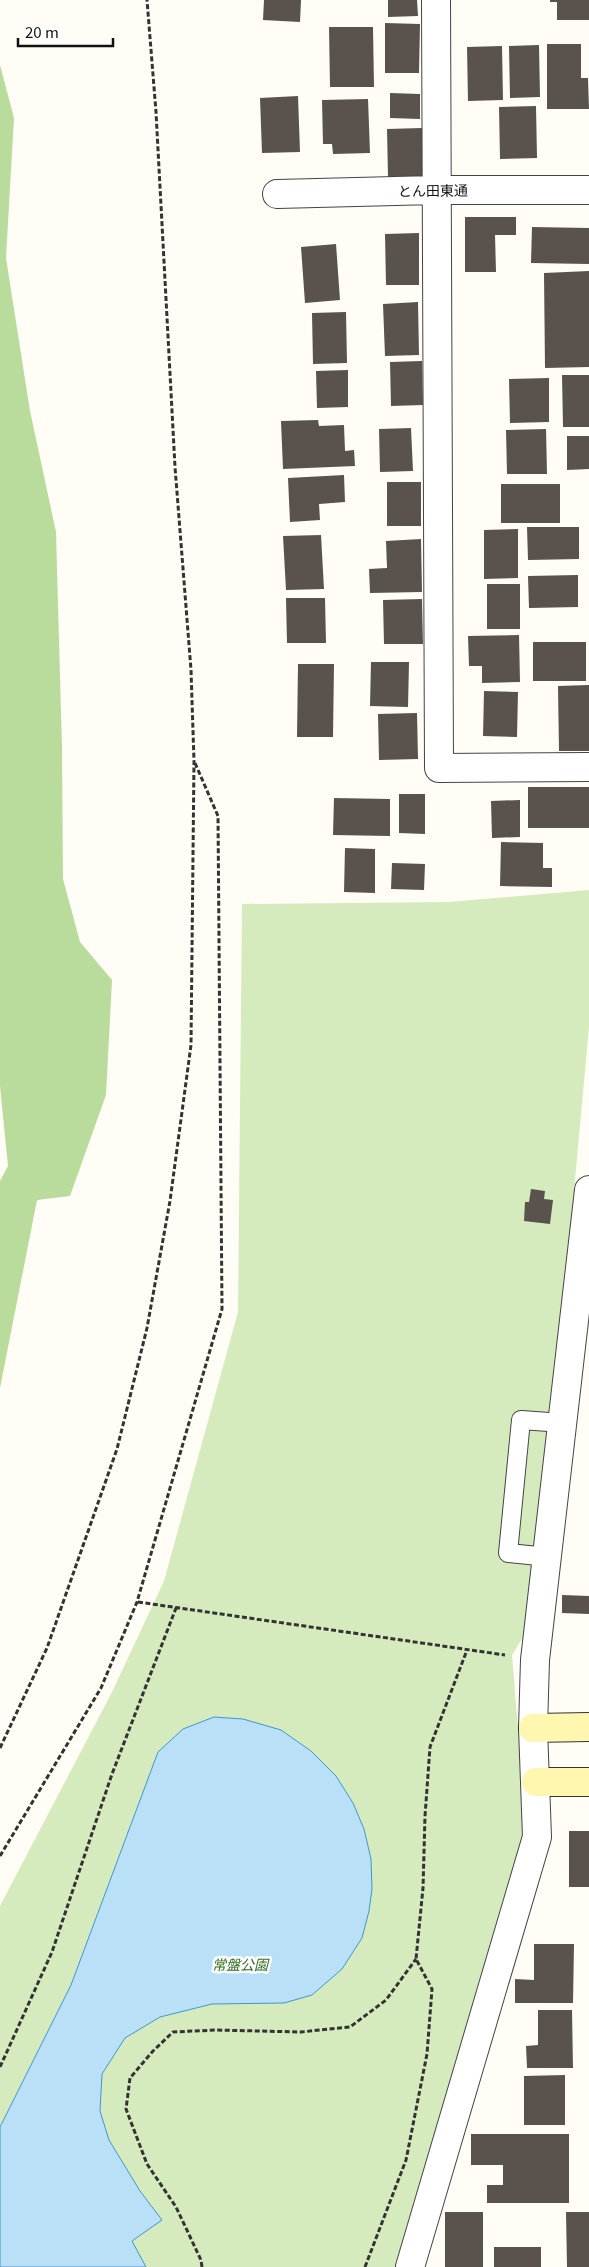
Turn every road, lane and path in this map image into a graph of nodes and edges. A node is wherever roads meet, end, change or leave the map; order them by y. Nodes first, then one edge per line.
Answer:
1 (147, 0) edge
2 (436, 0) edge
3 (435, 190) junction
4 (589, 190) edge
5 (277, 194) dead end
6 (194, 761) junction
7 (589, 767) edge
8 (589, 1190) edge
9 (563, 1423) junction
10 (548, 1557) junction
11 (137, 1602) junction
12 (176, 1608) junction
13 (467, 1650) junction
14 (535, 1660) junction
15 (589, 1727) edge
16 (533, 1728) junction
17 (0, 1748) edge
18 (536, 1782) junction
19 (589, 1782) edge
20 (0, 1856) edge
21 (416, 1959) junction
22 (0, 2067) edge
23 (202, 2267) edge
24 (365, 2267) edge
25 (410, 2267) edge

1 - 6 path
2 - 3 street
3 - 4 street, とん田東通
3 - 5 street, とん田東通
3 - 7 street
6 - 11 path
6 - 17 path
8 - 9 street
9 - 10 street
9 - 10 lane
10 - 14 street
11 - 12 path
11 - 20 path
12 - 13 path
12 - 22 path
13 - 14 path
13 - 21 path
14 - 16 street
15 - 16 street
16 - 18 street
18 - 19 street
18 - 25 street
21 - 23 path
21 - 24 path

